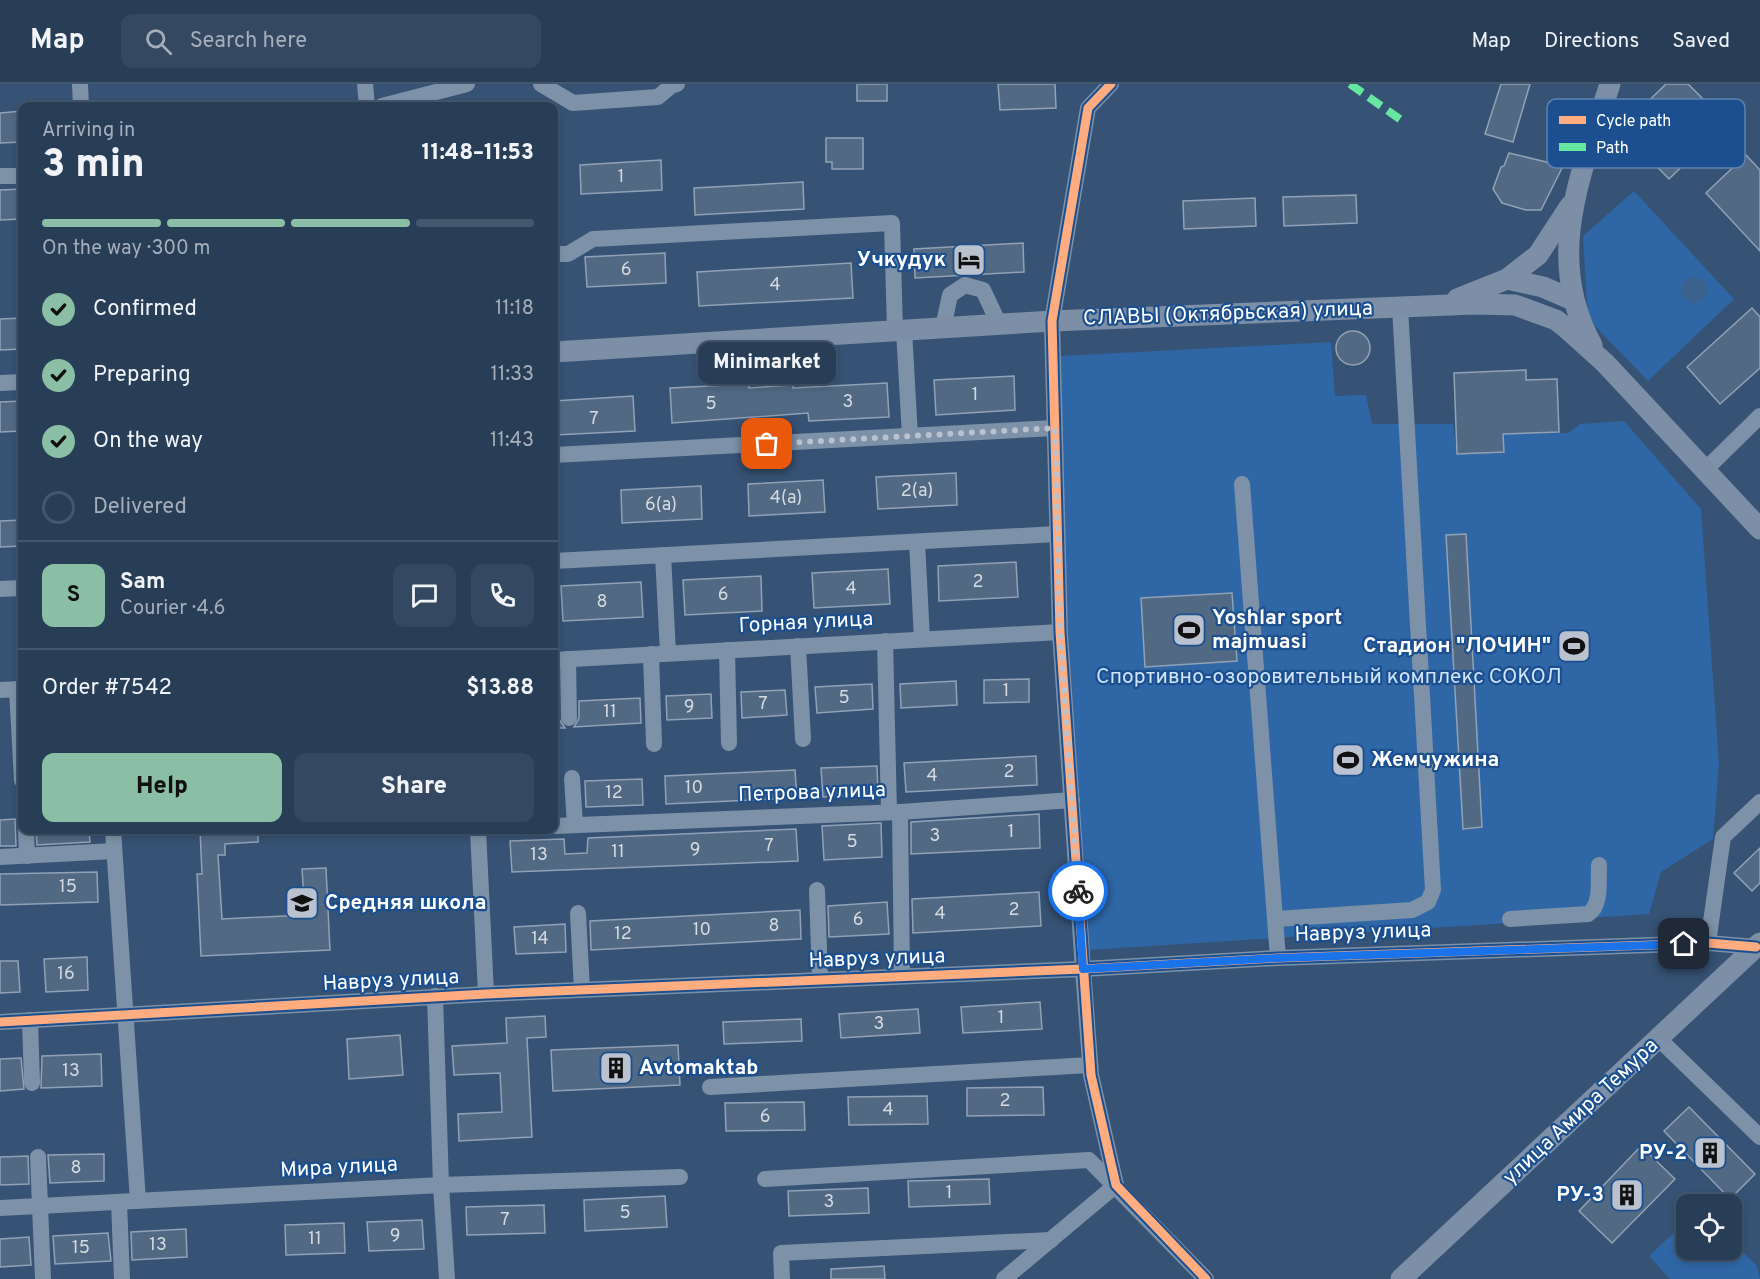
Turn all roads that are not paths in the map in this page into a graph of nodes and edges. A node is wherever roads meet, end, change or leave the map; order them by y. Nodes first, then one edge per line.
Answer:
1 (80, 84) edge
2 (365, 84) edge
3 (467, 84) edge
4 (541, 84) edge
5 (678, 84) edge
6 (1111, 84) edge
7 (1610, 84) edge
8 (1605, 99) edge
9 (81, 102) edge
10 (367, 102) edge
11 (397, 102) edge
12 (1583, 168) edge
13 (0, 176) edge
14 (18, 176) edge
15 (1573, 200) junction
16 (558, 254) edge
17 (1538, 255) junction
18 (1568, 266) junction
19 (1508, 279) junction
20 (1543, 287) junction
21 (1573, 300) junction
22 (1515, 305) junction
23 (1435, 306) junction
24 (1400, 308) junction
25 (1556, 320) junction
26 (1052, 321) junction
27 (999, 324) junction
28 (944, 328) junction
29 (900, 331) junction
30 (558, 352) edge
31 (1600, 358) junction
32 (18, 382) edge
33 (0, 383) edge
34 (1760, 416) edge
35 (1055, 428) junction
36 (910, 436) junction
37 (558, 455) edge
38 (1705, 470) junction
39 (1242, 484) dead end
40 (1760, 529) edge
41 (1058, 534) junction
42 (916, 542) junction
43 (663, 555) junction
44 (558, 561) edge
45 (18, 588) edge
46 (0, 589) edge
47 (1060, 632) junction
48 (922, 639) junction
49 (885, 641) junction
50 (798, 646) junction
51 (727, 650) junction
52 (668, 653) junction
53 (651, 654) junction
54 (560, 659) edge
55 (18, 689) edge
56 (0, 690) edge
57 (569, 718) dead end
58 (803, 739) dead end
59 (729, 743) dead end
60 (654, 744) dead end
61 (572, 778) dead end
62 (1072, 800) junction
63 (1760, 802) edge
64 (895, 812) junction
65 (574, 825) junction
66 (558, 826) edge
67 (26, 834) edge
68 (113, 834) edge
69 (478, 834) edge
70 (114, 851) junction
71 (27, 856) junction
72 (0, 857) edge
73 (1599, 865) dead end
74 (817, 890) dead end
75 (578, 914) dead end
76 (1276, 919) junction
77 (1510, 919) dead end
78 (1708, 943) junction
79 (1758, 945) edge
80 (1278, 958) junction
81 (1083, 969) junction
82 (902, 976) junction
83 (820, 980) junction
84 (582, 990) junction
85 (486, 994) junction
86 (435, 996) junction
87 (125, 1014) junction
88 (30, 1020) junction
89 (0, 1022) edge
90 (1659, 1039) junction
91 (1090, 1065) junction
92 (32, 1083) dead end
93 (710, 1087) dead end
94 (1760, 1137) edge
95 (38, 1157) dead end
96 (680, 1177) dead end
97 (765, 1179) dead end
98 (441, 1185) junction
99 (1116, 1185) junction
100 (138, 1201) junction
101 (119, 1202) junction
102 (40, 1206) junction
103 (0, 1208) edge
104 (1052, 1240) junction
105 (43, 1279) edge
106 (122, 1279) edge
107 (447, 1279) edge
108 (782, 1279) edge
109 (1004, 1279) edge
110 (1206, 1279) edge
111 (1401, 1279) edge

1 - 9 street
2 - 10 street
3 - 11 street
4 - 5 street
6 - 26 street
7 - 8 main road
12 - 15 main road
13 - 14 street
15 - 17 main road
15 - 18 main road
16 - 29 street
17 - 19 main road
17 - 20 main road
18 - 20 main road
18 - 21 main road
19 - 20 main road
19 - 23 main road
20 - 21 main road
20 - 22 main road
20 - 25 main road
21 - 31 main road
22 - 23 main road
22 - 25 main road
23 - 24 main road, СЛАВЫ (Октябрьская) улица
24 - 26 main road, СЛАВЫ (Октябрьская) улица
24 - 76 street
25 - 31 main road
26 - 27 main road, СЛАВЫ (Октябрьская) улица
26 - 35 street
27 - 28 main road, СЛАВЫ (Октябрьская) улица
27 - 28 street
28 - 29 main road, СЛАВЫ (Октябрьская) улица
29 - 30 main road, СЛАВЫ (Октябрьская) улица
29 - 36 street
31 - 38 main road
32 - 33 street
34 - 38 street
35 - 36 street
35 - 41 street
36 - 37 street
38 - 40 main road
39 - 76 street
41 - 42 street
41 - 47 street
42 - 43 street
42 - 48 street
43 - 44 street
43 - 52 street
45 - 46 street
47 - 48 street, Горная улица
47 - 62 street
48 - 49 street, Горная улица
49 - 50 street, Горная улица
49 - 64 street
50 - 51 street, Горная улица
50 - 58 street
51 - 52 street, Горная улица
51 - 59 street
52 - 53 street, Горная улица
53 - 54 street, Горная улица
53 - 60 street
54 - 57 street
55 - 56 street
61 - 65 street
62 - 64 street, Петрова улица
62 - 81 street
63 - 78 street
64 - 65 street, Петрова улица
64 - 82 street
65 - 66 street, Петрова улица
67 - 71 street
68 - 70 street
69 - 85 street
70 - 71 street
70 - 87 street
71 - 72 street
73 - 77 street
74 - 83 street
75 - 84 street
76 - 80 street
78 - 79 street, Навруз улица
78 - 80 street, Навруз улица
79 - 90 main road, улица Амира Темура
80 - 81 street, Навруз улица
81 - 82 street, Навруз улица
81 - 91 street
82 - 83 street, Навруз улица
83 - 84 street, Навруз улица
84 - 85 street, Навруз улица
85 - 86 street, Навруз улица
86 - 87 street, Навруз улица
86 - 98 street
87 - 88 street, Навруз улица
87 - 100 street
88 - 89 street, Навруз улица
88 - 92 street
90 - 94 street
90 - 111 main road, улица Амира Темура
91 - 93 street
91 - 99 street
95 - 102 street
96 - 98 street, Мира улица
97 - 99 street
98 - 100 street, Мира улица
98 - 107 street
99 - 104 street
99 - 110 street
100 - 101 street, Мира улица
101 - 102 street, Мира улица
101 - 106 street
102 - 103 street, Мира улица
102 - 105 street
104 - 108 street
104 - 109 street

